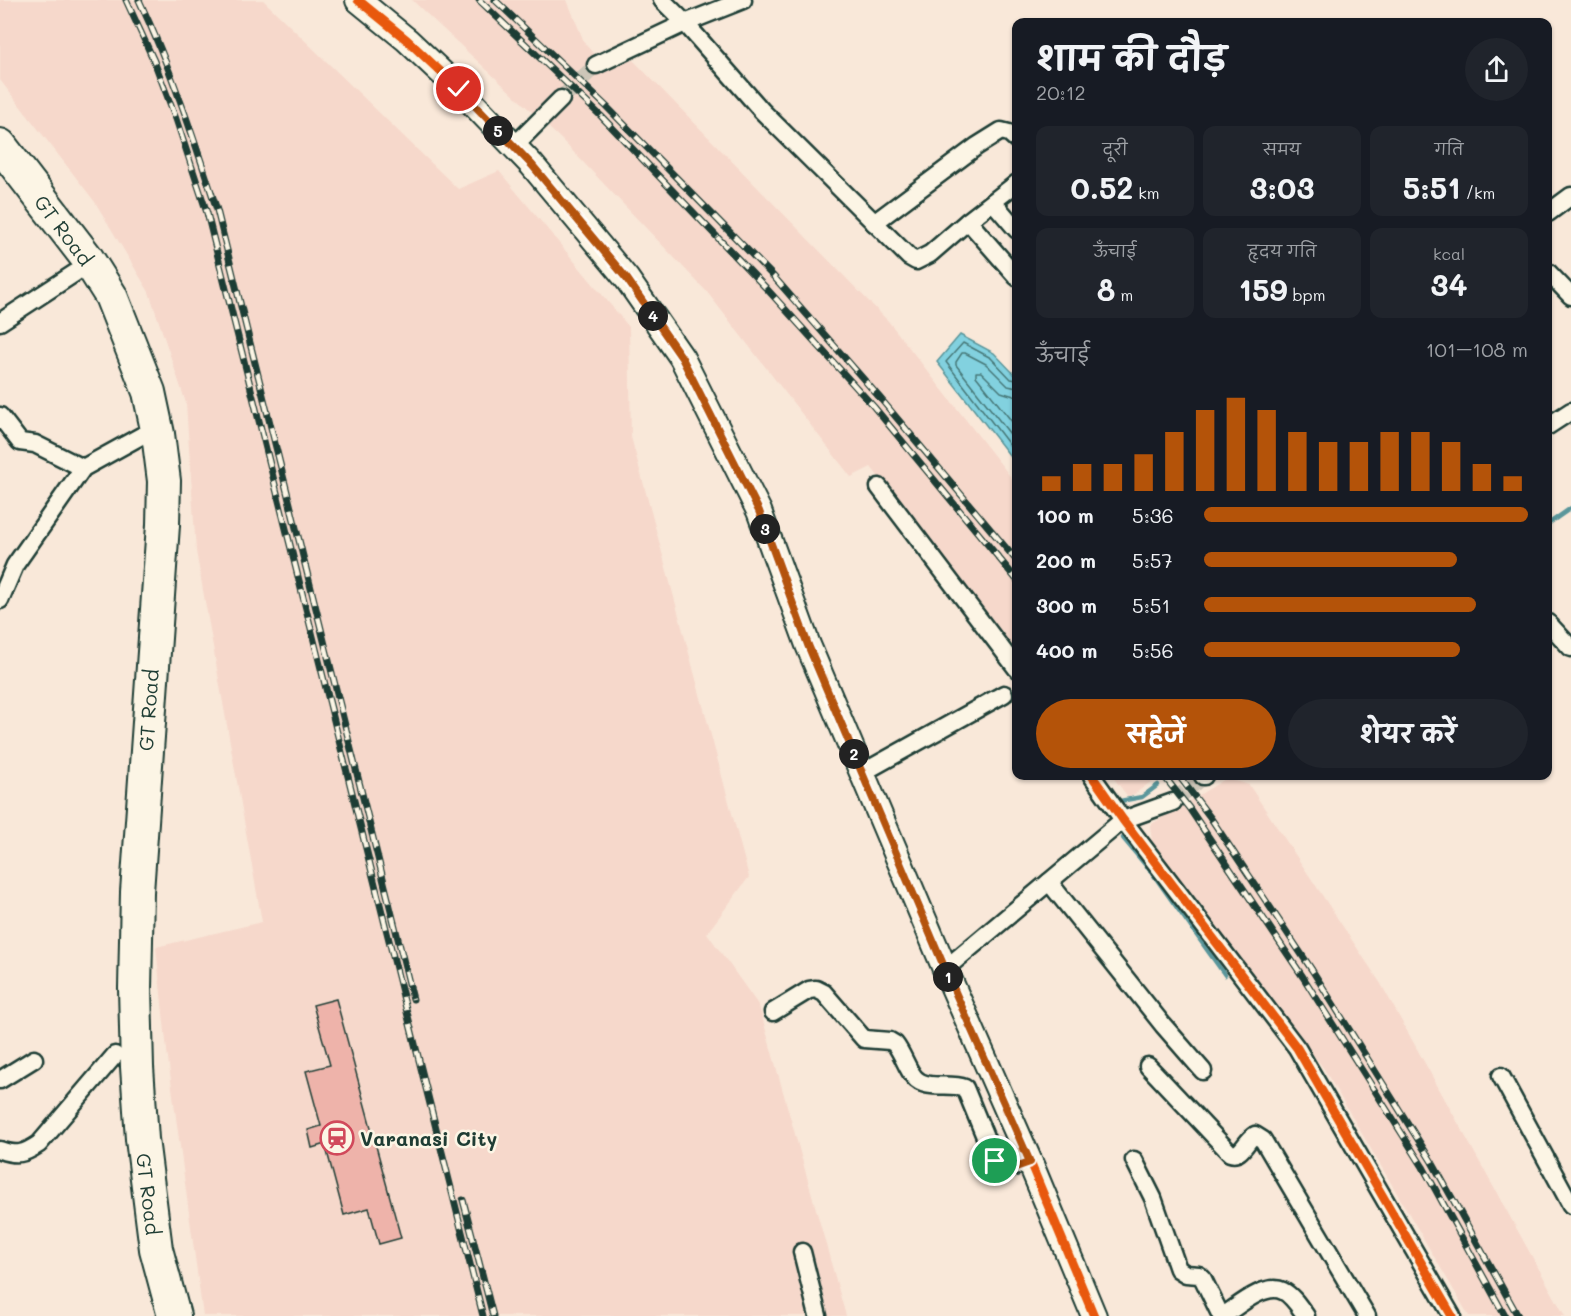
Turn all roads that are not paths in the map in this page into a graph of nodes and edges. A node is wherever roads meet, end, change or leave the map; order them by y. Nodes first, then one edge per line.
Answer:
1 (358, 0) edge
2 (662, 0) edge
3 (743, 0) edge
4 (685, 23) junction
5 (596, 65) tunnel mouth
6 (561, 99) tunnel mouth
7 (1012, 135) edge
8 (0, 145) edge
9 (513, 147) junction
10 (0, 176) edge
11 (1012, 187) edge
12 (1571, 196) edge
13 (32, 201) junction
14 (993, 202) junction
15 (1552, 209) edge
16 (968, 222) junction
17 (874, 223) junction
18 (1012, 224) edge
19 (1012, 271) edge
20 (75, 273) junction
21 (1552, 276) edge
22 (1571, 296) edge
23 (0, 322) edge
24 (1571, 411) edge
25 (0, 416) edge
26 (1552, 423) edge
27 (150, 435) junction
28 (83, 468) junction
29 (879, 487) dead end
30 (0, 600) edge
31 (1552, 627) edge
32 (1571, 648) edge
33 (1012, 662) edge
34 (1004, 694) dead end
35 (862, 773) junction
36 (1095, 780) edge
37 (1173, 802) tunnel mouth
38 (1123, 820) junction
39 (1049, 882) junction
40 (945, 969) junction
41 (773, 1012) dead end
42 (115, 1054) junction
43 (34, 1059) dead end
44 (1148, 1066) dead end
45 (1203, 1071) dead end
46 (1501, 1076) dead end
47 (0, 1080) edge
48 (0, 1150) edge
49 (1134, 1160) dead end
50 (1030, 1162) junction
51 (1571, 1205) edge
52 (802, 1252) dead end
53 (154, 1316) edge
54 (174, 1316) edge
55 (818, 1316) edge
56 (1094, 1316) edge
57 (1222, 1316) edge
58 (1306, 1316) edge
59 (1367, 1316) edge
60 (1452, 1316) edge

1 - 9 street
2 - 4 street
3 - 4 street
4 - 5 street
4 - 17 street
6 - 9 street
7 - 17 street
8 - 13 highway, GT Road
9 - 35 street
10 - 13 highway, GT Road
11 - 14 street
12 - 15 street
13 - 20 highway, GT Road
13 - 27 highway, GT Road
14 - 16 street
14 - 18 street
16 - 17 street
16 - 19 street
20 - 23 street
20 - 27 highway, GT Road
21 - 22 street
24 - 26 street
25 - 28 street
27 - 28 street
27 - 42 highway, GT Road
27 - 54 highway, GT Road
28 - 30 street
29 - 33 street
31 - 32 street
34 - 35 street
35 - 40 street
36 - 38 street
37 - 38 street
38 - 39 street
38 - 60 street
39 - 40 street
39 - 45 street
40 - 50 street
41 - 50 street
42 - 48 street
42 - 53 highway, GT Road
43 - 47 street
44 - 59 street
46 - 51 street
49 - 57 street
50 - 56 street
52 - 55 street
57 - 58 street

